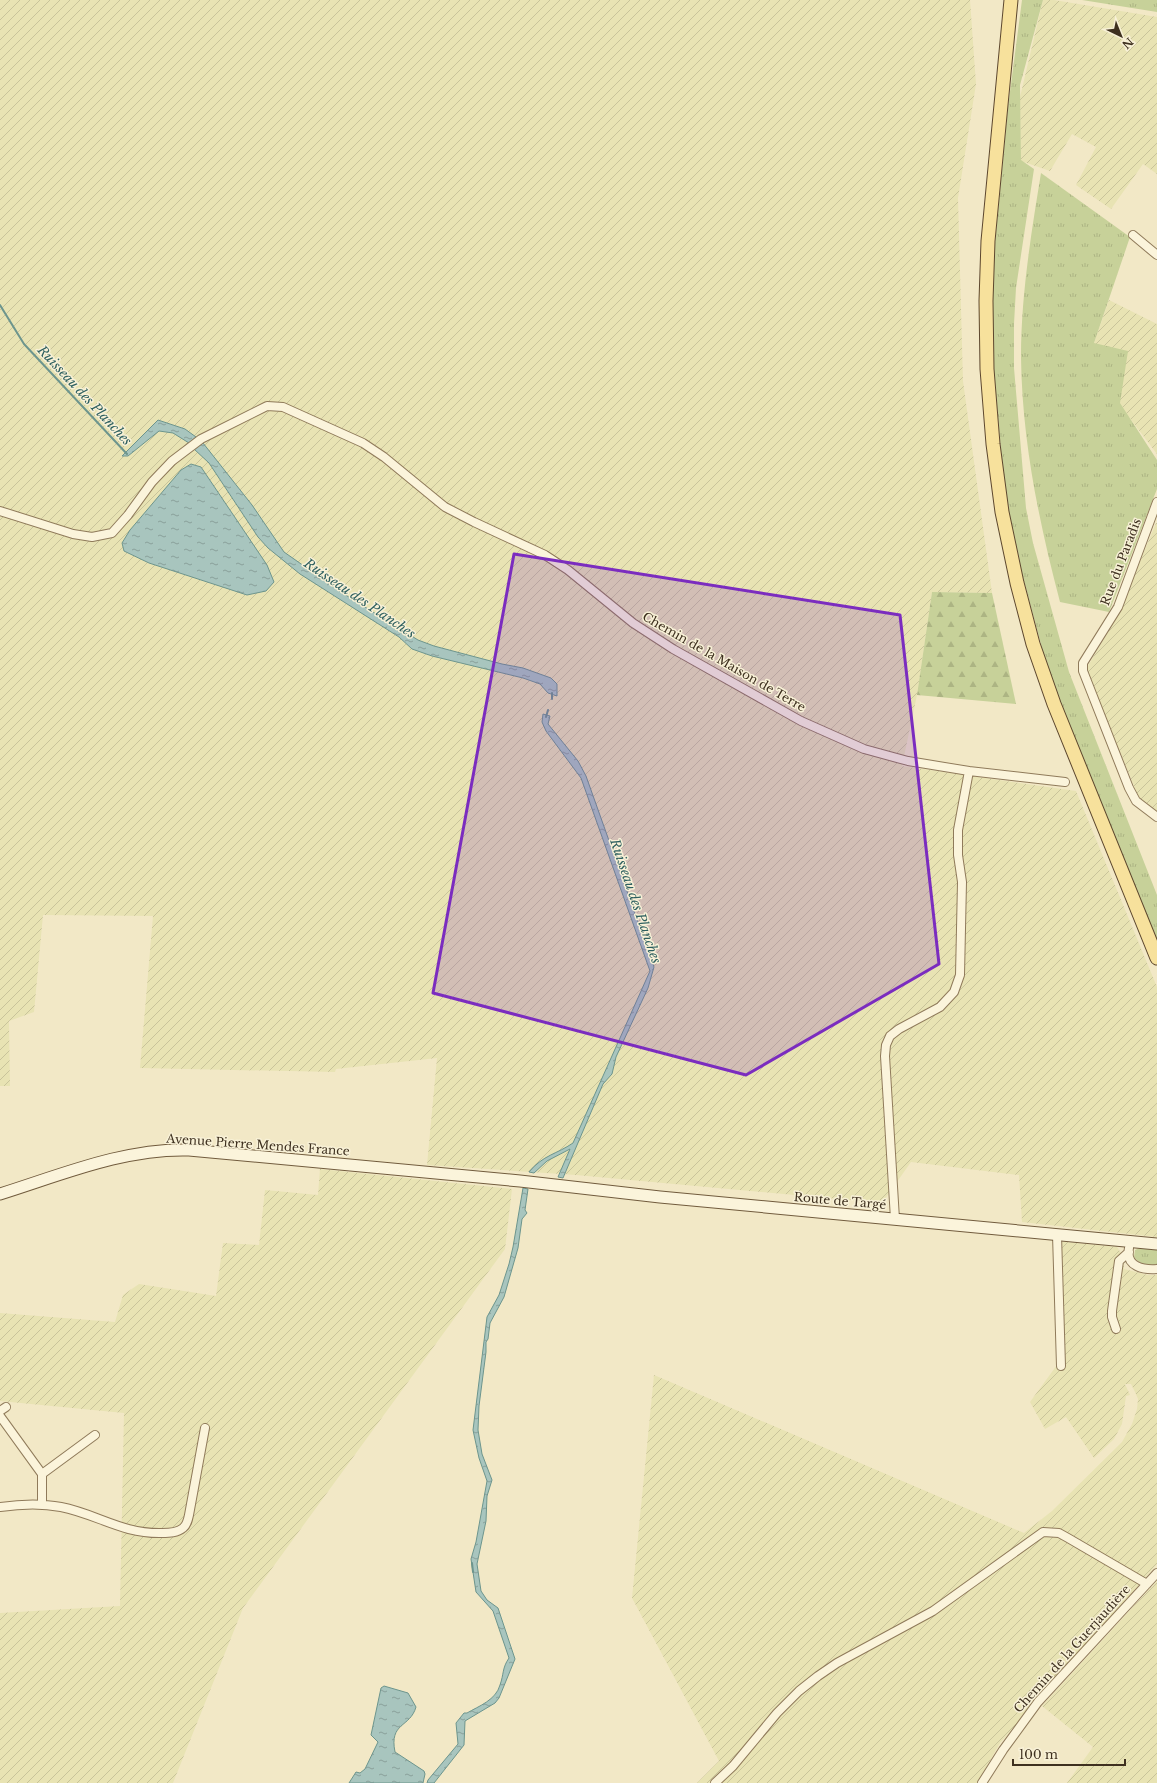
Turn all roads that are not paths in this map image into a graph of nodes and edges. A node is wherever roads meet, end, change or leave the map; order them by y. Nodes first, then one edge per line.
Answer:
1 (1011, 2) edge
2 (1133, 235) dead end
3 (1157, 255) edge
4 (1157, 502) edge
5 (0, 511) edge
6 (969, 771) junction
7 (1065, 782) dead end
8 (1157, 817) edge
9 (1157, 958) edge
10 (520, 1181) joint
11 (0, 1194) edge
12 (896, 1219) junction
13 (1057, 1234) junction
14 (1157, 1244) edge
15 (1130, 1247) junction
16 (1157, 1269) edge
17 (1116, 1329) dead end
18 (1061, 1366) dead end
19 (0, 1416) edge
20 (205, 1428) dead end
21 (95, 1436) dead end
22 (42, 1474) junction
23 (42, 1504) junction
24 (0, 1508) edge
25 (1157, 1573) edge
26 (1147, 1584) junction
27 (715, 1783) edge
28 (982, 1783) edge

1 - 9 main road
2 - 3 street
4 - 8 street, Rue du Paradis
5 - 6 street, Chemin de la Maison de Terre
6 - 7 street, Chemin de la Maison de Terre
6 - 12 street
10 - 11 street, Avenue Pierre Mendes France
10 - 12 street, Route de Targé
12 - 13 street, Route de Targé
13 - 15 street, Route de Targé
13 - 18 street
14 - 15 street, Route de Targé
15 - 16 street
15 - 17 street
19 - 22 street
20 - 23 street
21 - 22 street
22 - 23 street
23 - 24 street
25 - 26 street, Chemin de la Guerjaudière
26 - 27 street
26 - 28 street, Chemin de la Guerjaudière

